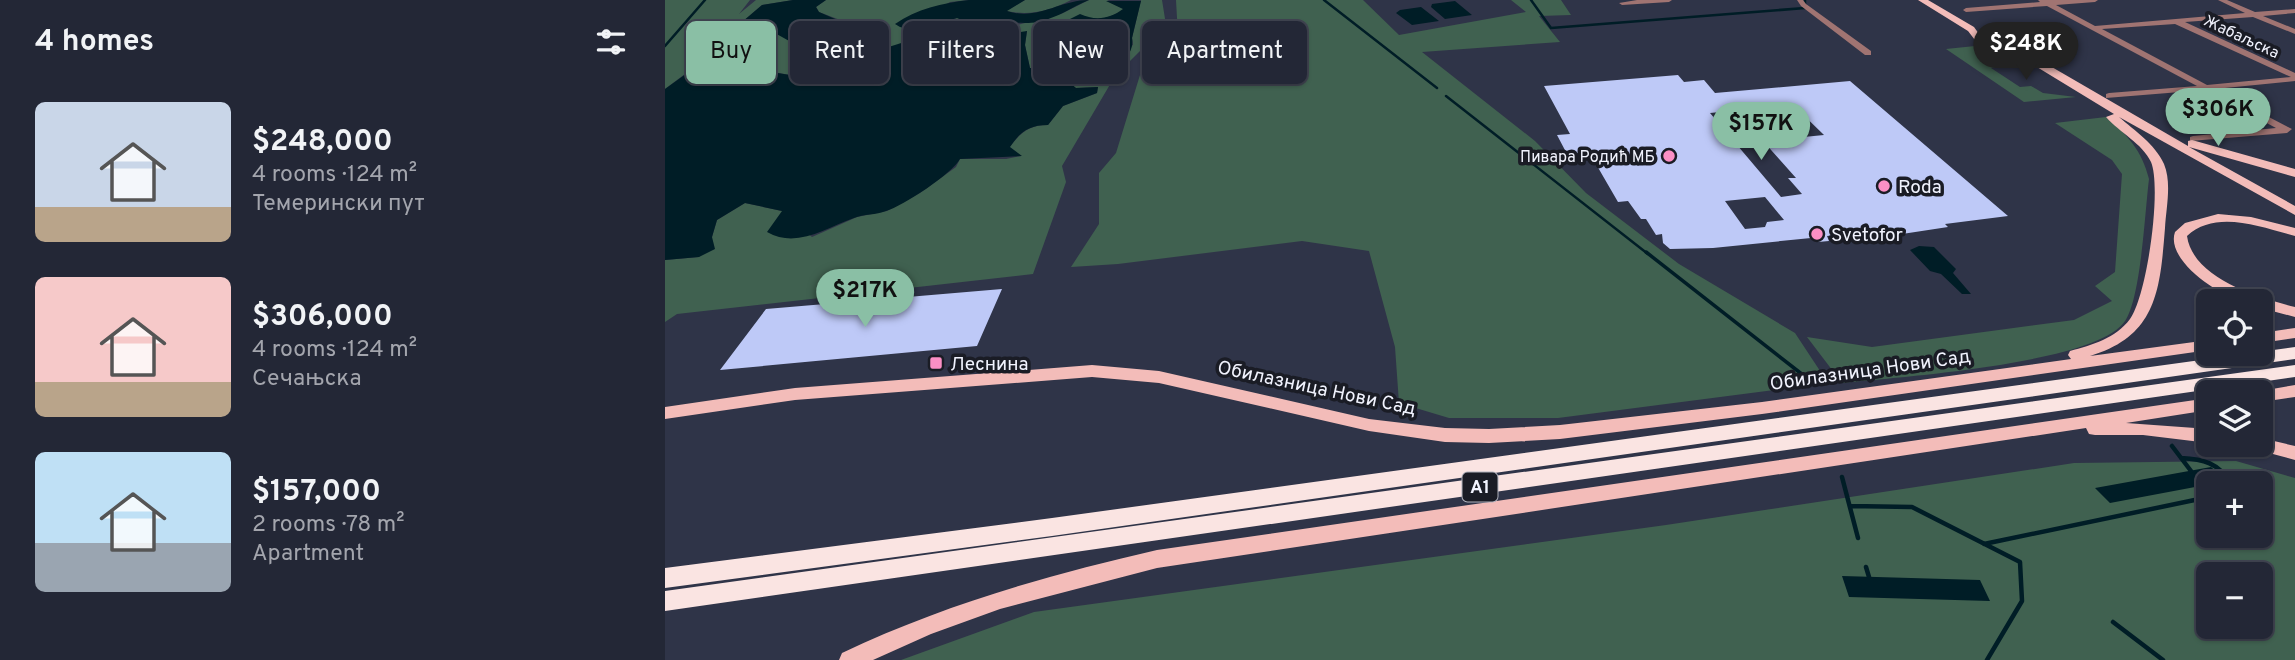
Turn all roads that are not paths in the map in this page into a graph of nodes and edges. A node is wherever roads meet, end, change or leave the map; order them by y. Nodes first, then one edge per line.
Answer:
1 (1669, 0) edge
2 (1922, 0) edge
3 (1931, 0) edge
4 (2095, 0) edge
5 (2221, 0) edge
6 (2044, 2) edge
7 (1622, 3) dead end
8 (1804, 4) edge
9 (1966, 10) dead end
10 (2295, 11) edge
11 (2253, 14) junction
12 (2176, 21) junction
13 (2093, 28) junction
14 (2295, 32) edge
15 (1998, 42) junction
16 (1868, 53) dead end
17 (2295, 77) edge
18 (2205, 87) junction
19 (2109, 96) dead end
20 (2117, 115) junction
21 (2291, 129) edge
22 (2193, 139) dead end
23 (2295, 173) edge
24 (2295, 211) edge
25 (2295, 219) edge
26 (2295, 232) edge
27 (2231, 289) edge
28 (2273, 306) edge
29 (2295, 312) edge
30 (2295, 333) edge
31 (2273, 336) edge
32 (2196, 347) edge
33 (2295, 353) edge
34 (2020, 371) junction
35 (2295, 371) edge
36 (2295, 391) edge
37 (2273, 394) edge
38 (2196, 406) edge
39 (665, 413) edge
40 (2043, 428) junction
41 (2196, 435) edge
42 (2273, 447) edge
43 (2295, 453) edge
44 (665, 578) edge
45 (665, 601) edge
46 (849, 660) edge

1 - 7 street
2 - 15 main road
3 - 15 main road
4 - 6 street
5 - 11 street
6 - 9 street
6 - 13 street
8 - 16 street
10 - 11 street
11 - 12 street
11 - 14 street
12 - 13 street
12 - 17 street, Жабаљска
13 - 18 street
15 - 20 main road
17 - 18 street
18 - 19 street
18 - 21 street
20 - 23 main road
20 - 24 main road
20 - 25 main road
20 - 34 main road
21 - 22 street
26 - 27 main road
28 - 29 main road
30 - 31 main road
32 - 34 main road, Обилазница Нови Сад
33 - 44 highway, A1
34 - 39 main road, Обилазница Нови Сад
35 - 45 highway, A1
36 - 37 main road
38 - 40 main road
40 - 41 main road
40 - 46 main road
42 - 43 main road

